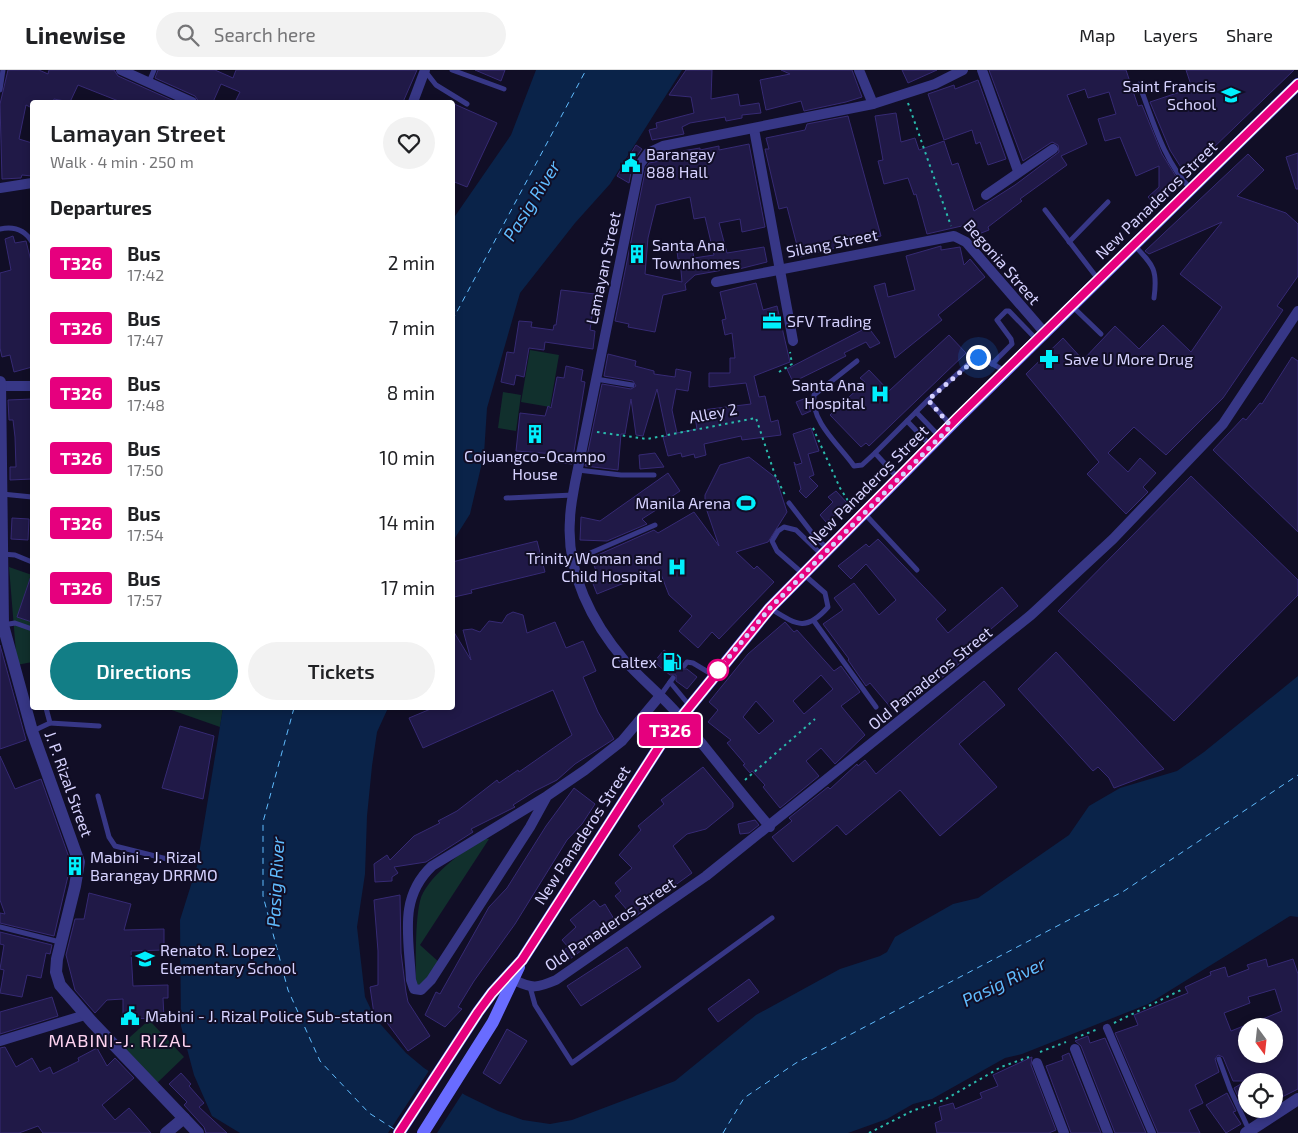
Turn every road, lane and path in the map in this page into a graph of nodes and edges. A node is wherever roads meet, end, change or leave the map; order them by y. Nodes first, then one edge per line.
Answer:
1 (3, 70) edge
2 (122, 70) edge
3 (154, 70) edge
4 (425, 70) edge
5 (452, 70) edge
6 (859, 70) edge
7 (963, 70) edge
8 (982, 70) edge
9 (148, 82) junction
10 (1139, 84) dead end
11 (1298, 84) edge
12 (504, 89) dead end
13 (0, 90) edge
14 (905, 94) junction
15 (188, 100) edge
16 (414, 100) edge
17 (467, 104) dead end
18 (873, 104) junction
19 (754, 129) junction
20 (1053, 149) dead end
21 (1018, 172) junction
22 (30, 183) edge
23 (0, 188) edge
24 (1191, 188) junction
25 (986, 195) dead end
26 (1108, 202) dead end
27 (1045, 210) dead end
28 (0, 229) edge
29 (954, 236) junction
30 (30, 240) edge
31 (1068, 242) junction
32 (1133, 245) junction
33 (780, 268) junction
34 (1098, 280) junction
35 (716, 282) dead end
36 (1154, 298) dead end
37 (1072, 306) junction
38 (1298, 310) edge
39 (1101, 334) dead end
40 (1041, 336) junction
41 (793, 341) joint
42 (857, 361) dead end
43 (992, 364) junction
44 (1006, 371) junction
45 (780, 372) dead end
46 (595, 379) junction
47 (1, 384) edge
48 (632, 385) dead end
49 (30, 386) edge
50 (928, 400) junction
51 (916, 412) junction
52 (907, 422) junction
53 (951, 426) junction
54 (813, 428) dead end
55 (584, 432) junction
56 (936, 441) junction
57 (875, 453) junction
58 (578, 470) junction
59 (654, 475) dead end
60 (898, 478) junction
61 (2, 494) junction
62 (574, 494) junction
63 (30, 497) edge
64 (506, 498) dead end
65 (789, 503) joint
66 (861, 515) junction
67 (655, 525) dead end
68 (824, 551) junction
69 (1, 554) junction
70 (30, 561) edge
71 (572, 561) junction
72 (917, 570) dead end
73 (804, 573) junction
74 (770, 608) junction
75 (814, 621) junction
76 (3, 625) junction
77 (30, 628) edge
78 (684, 666) dead end
79 (714, 675) junction
80 (659, 696) junction
81 (689, 705) junction
82 (876, 707) dead end
83 (47, 710) edge
84 (680, 716) junction
85 (815, 718) dead end
86 (50, 723) junction
87 (99, 726) dead end
88 (32, 732) junction
89 (736, 788) junction
90 (98, 796) dead end
91 (547, 796) junction
92 (770, 826) junction
93 (167, 859) dead end
94 (772, 918) dead end
95 (0, 927) edge
96 (61, 942) junction
97 (522, 960) junction
98 (514, 980) junction
99 (530, 987) junction
100 (85, 1015) junction
101 (1106, 1028) dead end
102 (0, 1041) edge
103 (1075, 1049) dead end
104 (1219, 1059) dead end
105 (1037, 1063) dead end
106 (1298, 1099) edge
107 (184, 1118) junction
108 (1247, 1132) edge
109 (166, 1133) edge
110 (198, 1133) edge
111 (399, 1133) edge
112 (423, 1133) edge
113 (1064, 1133) edge
114 (1108, 1133) edge
115 (1152, 1133) edge

1 - 13 lane
2 - 9 street
3 - 9 lane
4 - 16 street
4 - 17 lane
5 - 12 lane
6 - 18 street
7 - 14 street, Lamayan Street
8 - 21 street
9 - 15 street
10 - 24 lane
11 - 24 main road, New Panaderos Street
14 - 18 street, Lamayan Street
14 - 29 path, Begonia Street
18 - 19 street, Lamayan Street
19 - 33 street
19 - 46 street, Lamayan Street
20 - 21 street
21 - 25 street
22 - 23 street
24 - 32 main road, New Panaderos Street
26 - 31 lane
27 - 31 lane
28 - 30 lane
29 - 33 street, Silang Street
29 - 40 street, Begonia Street
31 - 34 lane
32 - 34 main road, New Panaderos Street
32 - 36 lane
33 - 35 street, Silang Street
33 - 41 street
34 - 37 main road, New Panaderos Street
37 - 39 lane
37 - 40 main road, New Panaderos Street
38 - 92 street, Old Panaderos Street
40 - 43 lane
40 - 44 main road, New Panaderos Street
41 - 45 path
42 - 57 lane
43 - 44 lane
43 - 50 lane
44 - 53 main road, New Panaderos Street
46 - 48 lane
46 - 55 street, Lamayan Street
47 - 49 street
47 - 61 street, J. P. Rizal Street
50 - 51 lane
50 - 53 lane
51 - 52 lane
51 - 56 lane
52 - 56 lane
52 - 57 lane
53 - 56 main road, New Panaderos Street
54 - 66 path
55 - 58 street, Lamayan Street
55 - 65 path, Alley 2
56 - 60 main road, New Panaderos Street
57 - 60 lane
58 - 59 lane
58 - 62 street, Lamayan Street
60 - 66 main road, New Panaderos Street
61 - 63 lane
61 - 69 street, J. P. Rizal Street
62 - 64 lane
62 - 71 street, Lamayan Street
65 - 68 lane
66 - 68 main road, New Panaderos Street
66 - 72 lane
67 - 71 lane
68 - 73 main road, New Panaderos Street
68 - 73 lane
69 - 70 lane
69 - 76 street, J. P. Rizal Street
71 - 80 street, Lamayan Street
73 - 74 main road, New Panaderos Street
73 - 75 lane
74 - 75 lane
74 - 79 main road, New Panaderos Street
75 - 82 lane
76 - 77 lane
76 - 88 street, J. P. Rizal Street
78 - 79 lane
79 - 81 main road, New Panaderos Street
80 - 81 lane
80 - 84 street, Lamayan Street
80 - 91 street
81 - 84 main road, New Panaderos Street
83 - 86 lane
84 - 89 street, Lamayan Street
84 - 97 main road, New Panaderos Street
85 - 89 path
86 - 87 lane
86 - 88 lane
88 - 96 street, J. P. Rizal Street
89 - 92 street, Lamayan Street
90 - 93 lane
91 - 91 street
92 - 99 street, Old Panaderos Street
94 - 99 lane
95 - 96 lane
96 - 100 street, J. P. Rizal Street
97 - 98 main road, New Panaderos Street
97 - 111 main road, New Panaderos Street
98 - 99 street
98 - 112 main road, New Panaderos Street
100 - 102 street
100 - 107 street, J. P. Rizal Street
101 - 115 street
103 - 114 street
104 - 108 lane
105 - 113 street
106 - 108 street
107 - 109 street
107 - 110 street, J. P. Rizal Street

